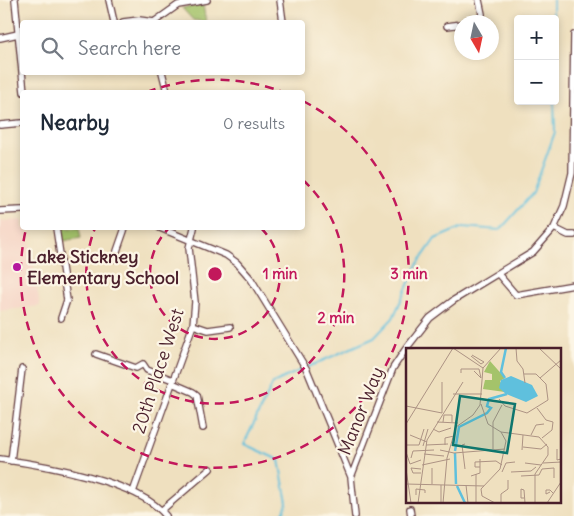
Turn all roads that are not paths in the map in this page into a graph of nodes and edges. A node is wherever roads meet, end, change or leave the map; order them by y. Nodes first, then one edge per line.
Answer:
1 (15, 0) edge
2 (109, 0) edge
3 (208, 0) edge
4 (280, 0) edge
5 (480, 0) edge
6 (482, 15) edge
7 (114, 20) edge
8 (157, 20) edge
9 (283, 20) edge
10 (454, 25) edge
11 (447, 26) dead end
12 (574, 35) edge
13 (0, 38) edge
14 (20, 38) edge
15 (23, 75) edge
16 (163, 75) edge
17 (574, 87) edge
18 (24, 90) edge
19 (166, 90) edge
20 (20, 123) edge
21 (0, 125) edge
22 (20, 210) edge
23 (0, 211) edge
24 (554, 228) junction
25 (56, 230) edge
26 (124, 230) edge
27 (165, 230) edge
28 (194, 230) edge
29 (574, 235) edge
30 (192, 240) junction
31 (116, 259) dead end
32 (498, 274) junction
33 (574, 285) edge
34 (61, 318) dead end
35 (192, 325) junction
36 (230, 327) dead end
37 (407, 348) edge
38 (406, 349) edge
39 (96, 354) dead end
40 (22, 369) dead end
41 (172, 382) junction
42 (203, 428) dead end
43 (0, 459) edge
44 (11, 461) junction
45 (210, 469) dead end
46 (351, 477) junction
47 (133, 492) junction
48 (162, 510) junction
49 (166, 516) edge
50 (355, 516) edge

1 - 14 street
2 - 7 street
3 - 8 street
4 - 9 street
5 - 6 street
10 - 11 street
12 - 17 street, Manor Way
13 - 14 street
15 - 18 street
16 - 19 street
17 - 24 street, Manor Way
20 - 21 street
22 - 23 street
24 - 29 street
24 - 32 street, Manor Way
25 - 34 street
26 - 31 street
27 - 30 street
28 - 30 street, 20th Place West
30 - 35 street, 20th Place West
30 - 46 street
32 - 33 street
32 - 37 street, Manor Way
35 - 36 street
35 - 41 street, 20th Place West
38 - 46 street, Manor Way
39 - 41 street
40 - 44 street
41 - 42 street
41 - 47 street, 20th Place West
43 - 44 street
44 - 47 street
45 - 48 street
46 - 50 street, Manor Way
47 - 48 street
48 - 49 street

